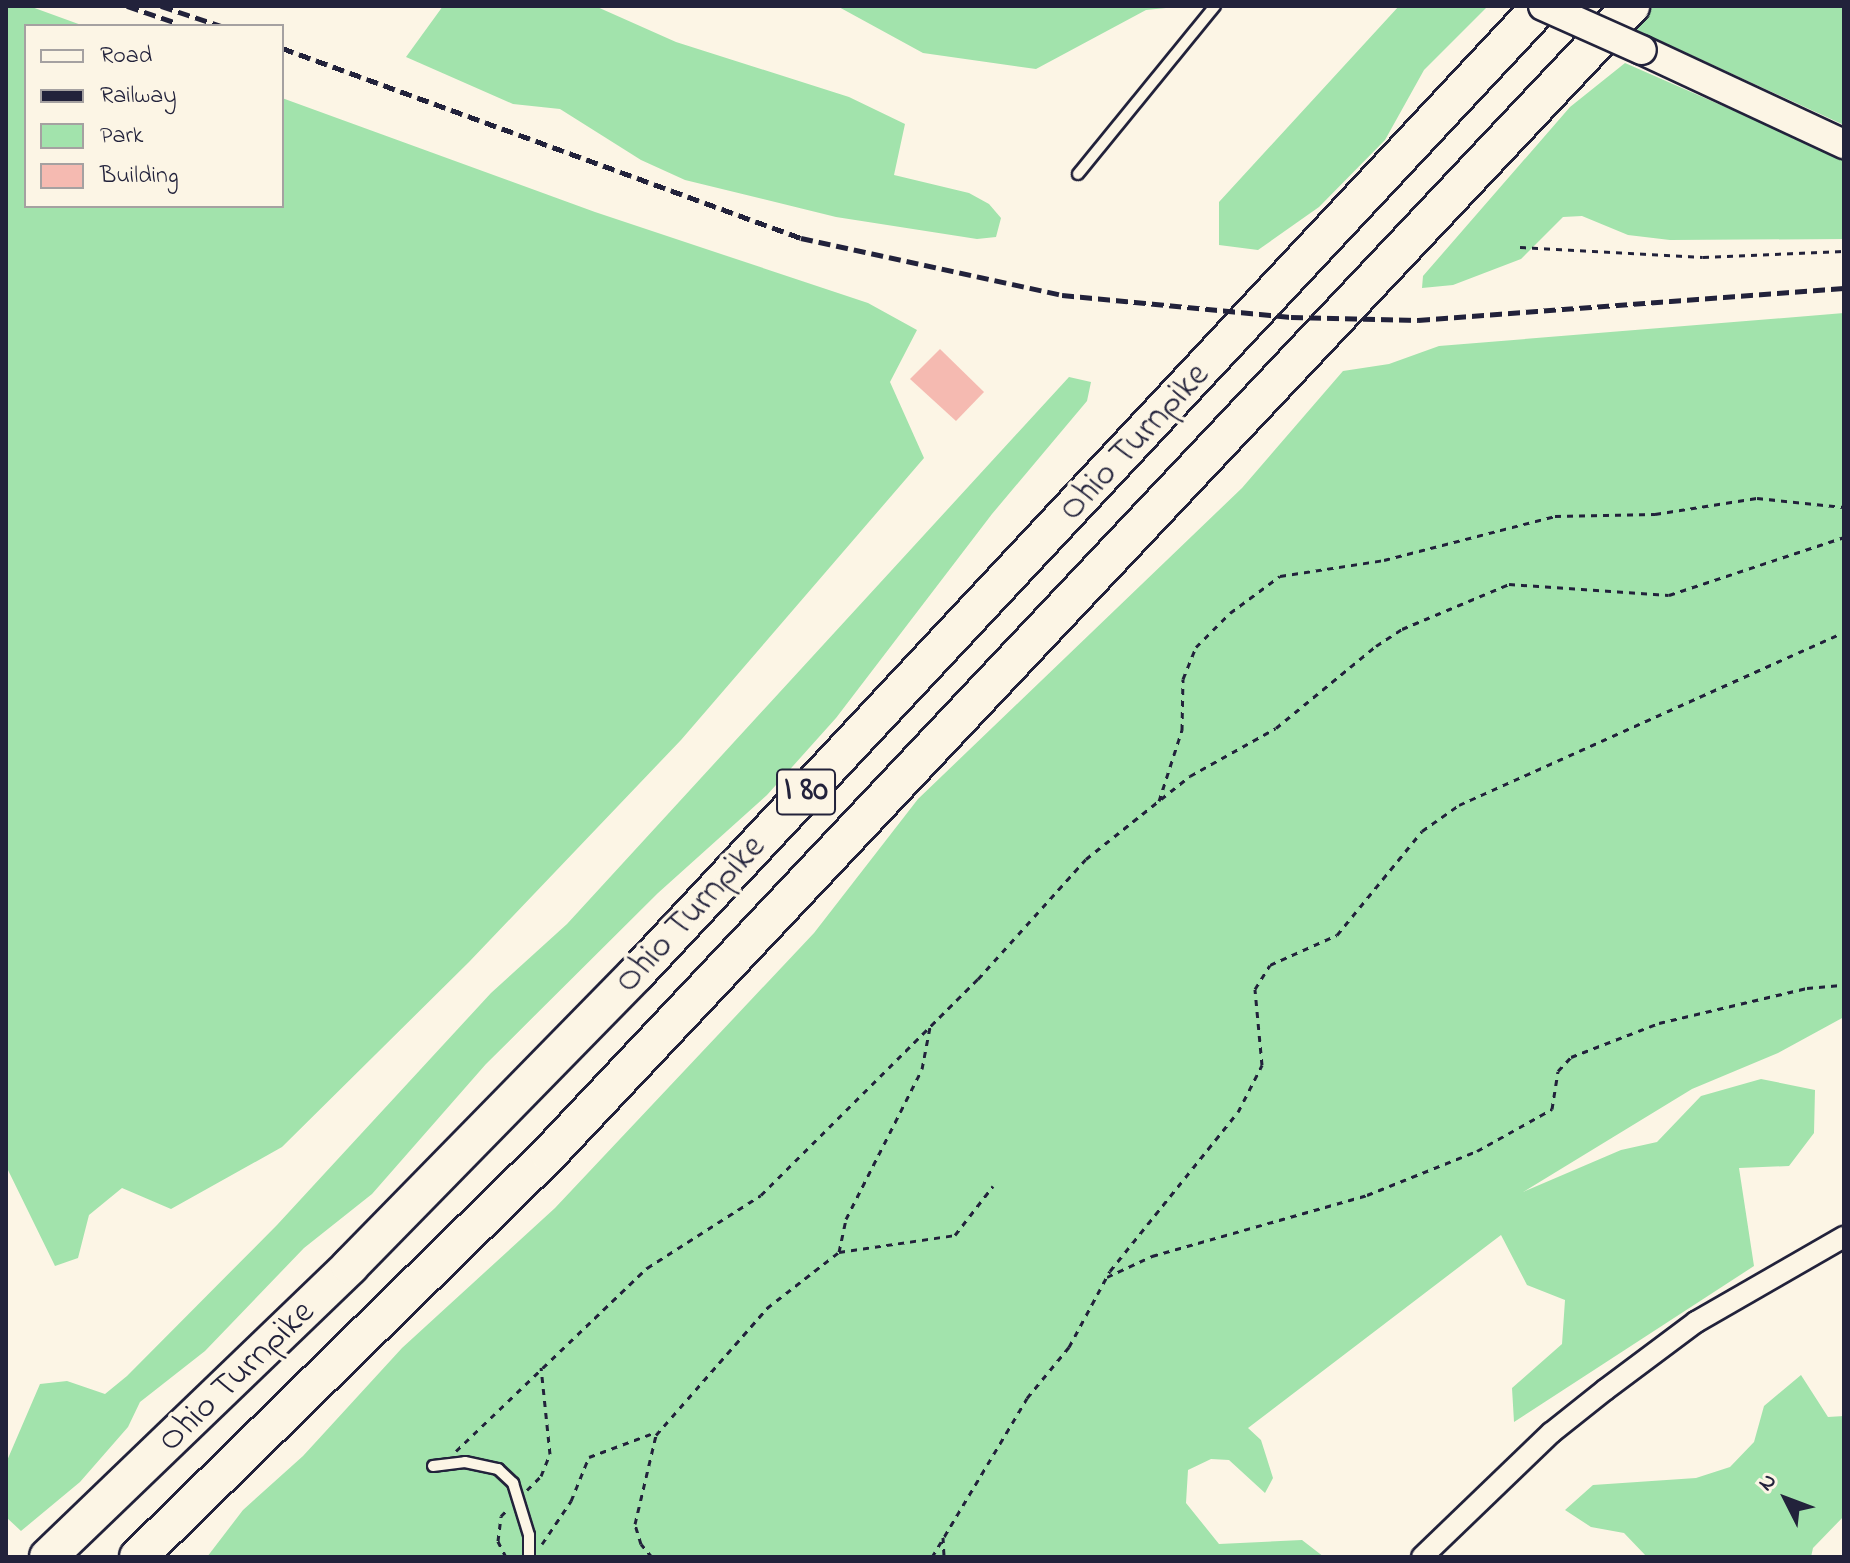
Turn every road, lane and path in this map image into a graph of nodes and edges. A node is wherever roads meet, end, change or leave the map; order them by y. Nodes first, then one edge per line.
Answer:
1 (1215, 6) edge
2 (1542, 6) edge
3 (1631, 6) edge
4 (1844, 144) edge
5 (1078, 174) dead end
6 (1520, 247) dead end
7 (1844, 251) edge
8 (1844, 507) edge
9 (1844, 537) edge
10 (1844, 632) edge
11 (1159, 801) junction
12 (1844, 985) edge
13 (930, 1027) junction
14 (993, 1186) dead end
15 (1844, 1237) edge
16 (839, 1252) junction
17 (1107, 1277) junction
18 (541, 1367) junction
19 (659, 1431) junction
20 (437, 1466) joint
21 (518, 1499) junction
22 (943, 1536) junction
23 (542, 1545) dead end
24 (48, 1557) edge
25 (138, 1557) edge
26 (506, 1557) edge
27 (529, 1557) edge
28 (652, 1557) edge
29 (932, 1557) edge
30 (944, 1557) edge
31 (1422, 1557) edge

1 - 5 lane
2 - 4 street, bridge
2 - 24 highway, Ohio Turnpike / I 80
3 - 25 highway, Ohio Turnpike / I 80
6 - 7 path
8 - 11 path
9 - 11 path
10 - 17 path
11 - 13 path
12 - 17 path
13 - 16 path
13 - 18 path
14 - 16 path
15 - 31 street
16 - 19 path
17 - 22 path
18 - 20 path
18 - 21 path
19 - 23 path
19 - 28 path
20 - 21 lane
21 - 26 path
21 - 27 lane
22 - 29 path
22 - 30 path

